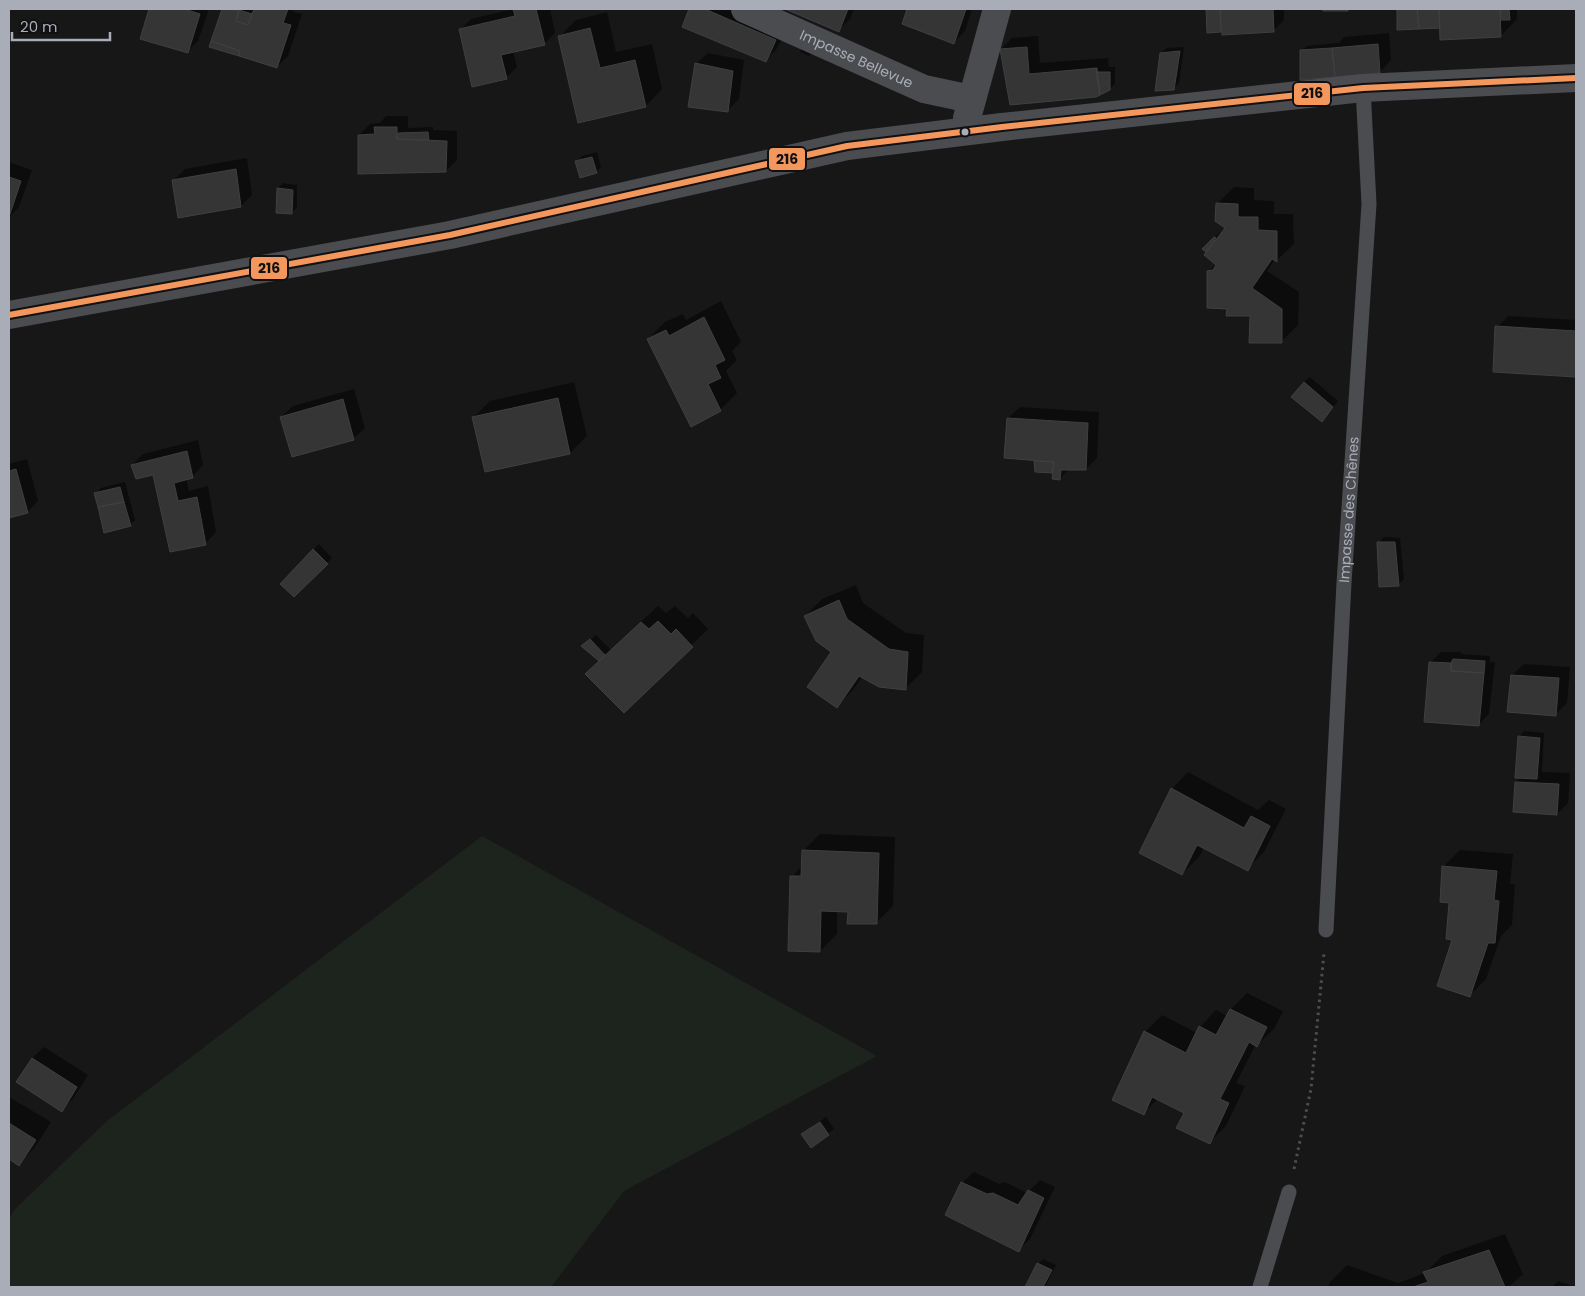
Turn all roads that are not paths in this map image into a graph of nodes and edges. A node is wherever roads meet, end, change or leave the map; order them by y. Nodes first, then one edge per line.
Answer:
1 (745, 9) edge
2 (997, 9) edge
3 (1576, 78) edge
4 (1363, 88) junction
5 (971, 100) junction
6 (964, 132) junction
7 (9, 314) edge
8 (1326, 930) road end
9 (1289, 1192) road end
10 (1260, 1287) edge

1 - 5 street, Impasse Bellevue
2 - 5 street
3 - 4 street
4 - 6 street
4 - 8 lane, Impasse des Chênes
5 - 6 street
6 - 7 street
9 - 10 lane

